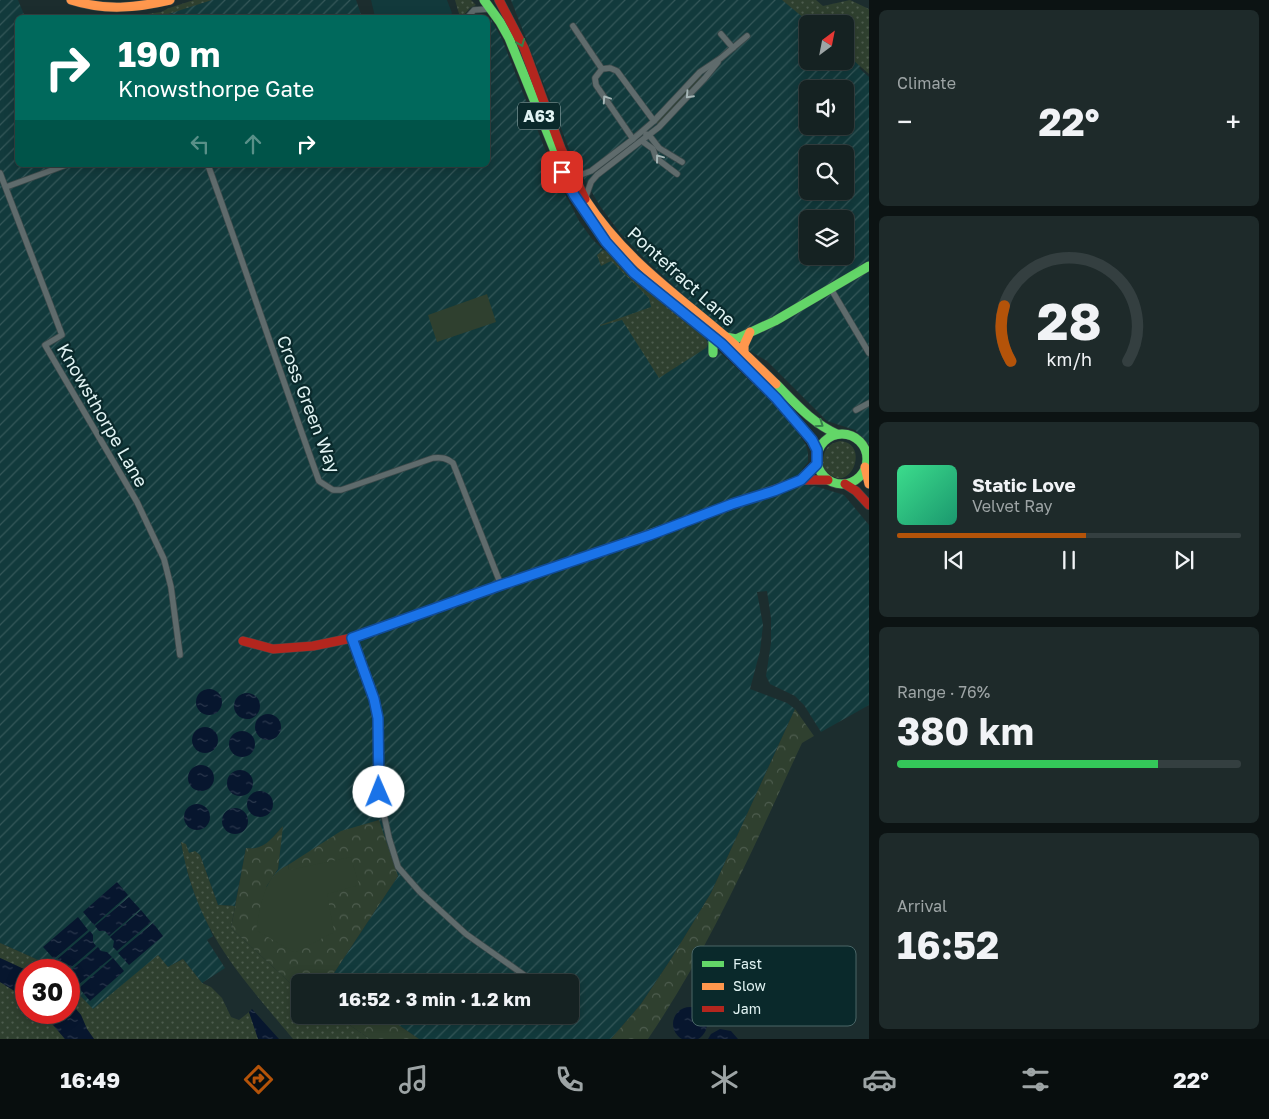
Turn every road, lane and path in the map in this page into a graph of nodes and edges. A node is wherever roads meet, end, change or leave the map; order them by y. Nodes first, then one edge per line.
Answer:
1 (70, 0) edge
2 (170, 0) edge
3 (484, 0) edge
4 (499, 0) edge
5 (490, 9) junction
6 (470, 15) edge
7 (572, 26) dead end
8 (721, 34) dead end
9 (747, 36) dead end
10 (733, 48) junction
11 (721, 58) junction
12 (602, 69) junction
13 (702, 71) junction
14 (707, 76) junction
15 (654, 121) junction
16 (651, 134) junction
17 (633, 139) junction
18 (642, 141) junction
19 (682, 162) dead end
20 (61, 167) edge
21 (209, 167) edge
22 (572, 172) junction
23 (0, 173) edge
24 (677, 174) dead end
25 (6, 188) junction
26 (585, 200) junction
27 (606, 242) junction
28 (598, 249) dead end
29 (869, 266) edge
30 (831, 289) junction
31 (750, 332) junction
32 (713, 337) junction
33 (726, 337) junction
34 (713, 353) dead end
35 (744, 353) junction
36 (869, 353) edge
37 (869, 403) edge
38 (856, 410) dead end
39 (837, 434) junction
40 (817, 450) junction
41 (817, 464) junction
42 (865, 467) junction
43 (801, 480) junction
44 (828, 480) junction
45 (845, 484) junction
46 (869, 484) edge
47 (869, 505) edge
48 (501, 585) junction
49 (352, 638) junction
50 (243, 641) dead end
51 (180, 655) dead end
52 (523, 974) edge

1 - 2 main road
3 - 5 main road, Pontefract Lane / A63
4 -> 22 main road, Pontefract Lane / A63
5 - 6 street
5 - 27 main road, Pontefract Lane / A63
7 - 12 street
8 - 10 street
9 - 10 street
10 - 11 street
11 - 13 street
11 - 14 street
12 - 15 street
17 -> 12 street
13 - 14 street
13 - 15 street
14 -> 16 street
15 - 16 street
15 - 17 street
16 - 17 street
16 - 18 street
16 - 19 street
17 - 22 street
24 -> 18 street
18 - 26 street
20 - 25 street
21 - 48 street, Cross Green Way
22 - 26 main road, Pontefract Lane / A63
23 - 25 street, Knowsthorpe Lane
25 - 51 street, Knowsthorpe Lane
26 - 33 main road, Pontefract Lane / A63
27 - 28 main road
27 - 32 main road, Pontefract Lane / A63
29 - 30 main road
30 - 31 main road
30 - 36 street
31 - 33 main road
31 - 35 main road
32 - 34 main road
32 - 40 main road, Pontefract Lane / A63
33 - 35 main road, Pontefract Lane / A63
35 -> 39 main road, Pontefract Lane / A63
37 - 38 street
39 - 40 main road
39 - 42 main road, A63
40 - 41 main road
41 - 43 street
41 - 44 main road
42 - 45 main road
42 - 46 main road, A63
43 - 44 main road
43 - 48 main road
44 - 45 main road
45 - 47 main road
48 - 49 main road
49 - 50 main road
49 - 52 street

